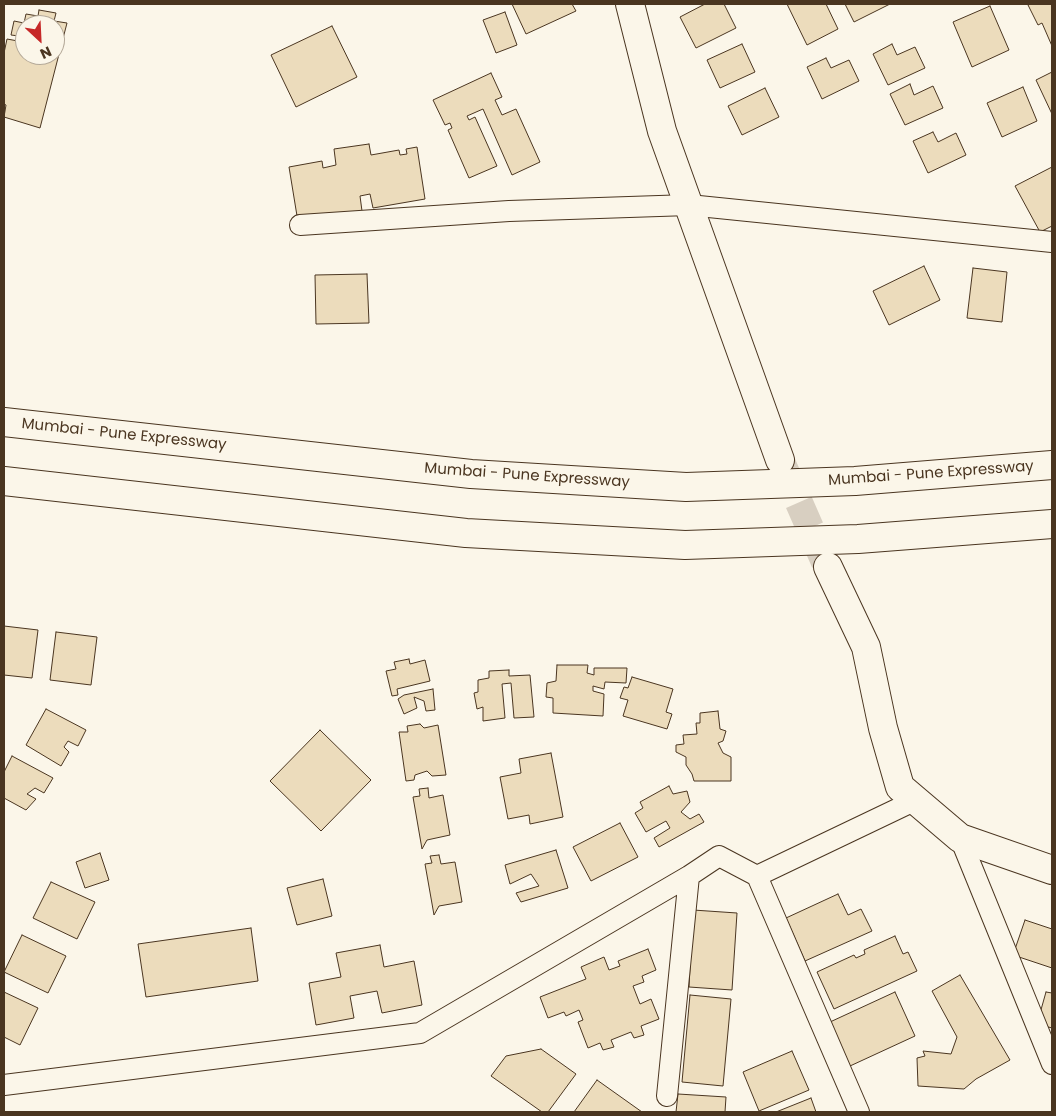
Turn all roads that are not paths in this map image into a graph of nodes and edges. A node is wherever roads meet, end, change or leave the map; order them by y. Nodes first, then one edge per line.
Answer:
1 (630, 4) edge
2 (689, 205) junction
3 (300, 225) dead end
4 (1052, 242) edge
5 (4, 422) edge
6 (780, 460) tunnel mouth
7 (1052, 465) edge
8 (4, 481) edge
9 (1052, 524) edge
10 (828, 567) tunnel mouth
11 (916, 800) junction
12 (960, 838) junction
13 (1052, 870) edge
14 (688, 876) junction
15 (757, 876) junction
16 (1052, 1064) edge
17 (4, 1084) edge
18 (667, 1096) dead end
19 (859, 1112) edge

1 - 2 main road
2 - 3 street
2 - 4 street
2 - 6 main road
5 - 7 main road, Mumbai - Pune Expressway
8 - 9 main road
10 - 11 main road
11 - 12 main road
11 - 15 street
12 - 13 main road
12 - 16 street
14 - 15 street
14 - 17 street
14 - 18 street
15 - 19 street

